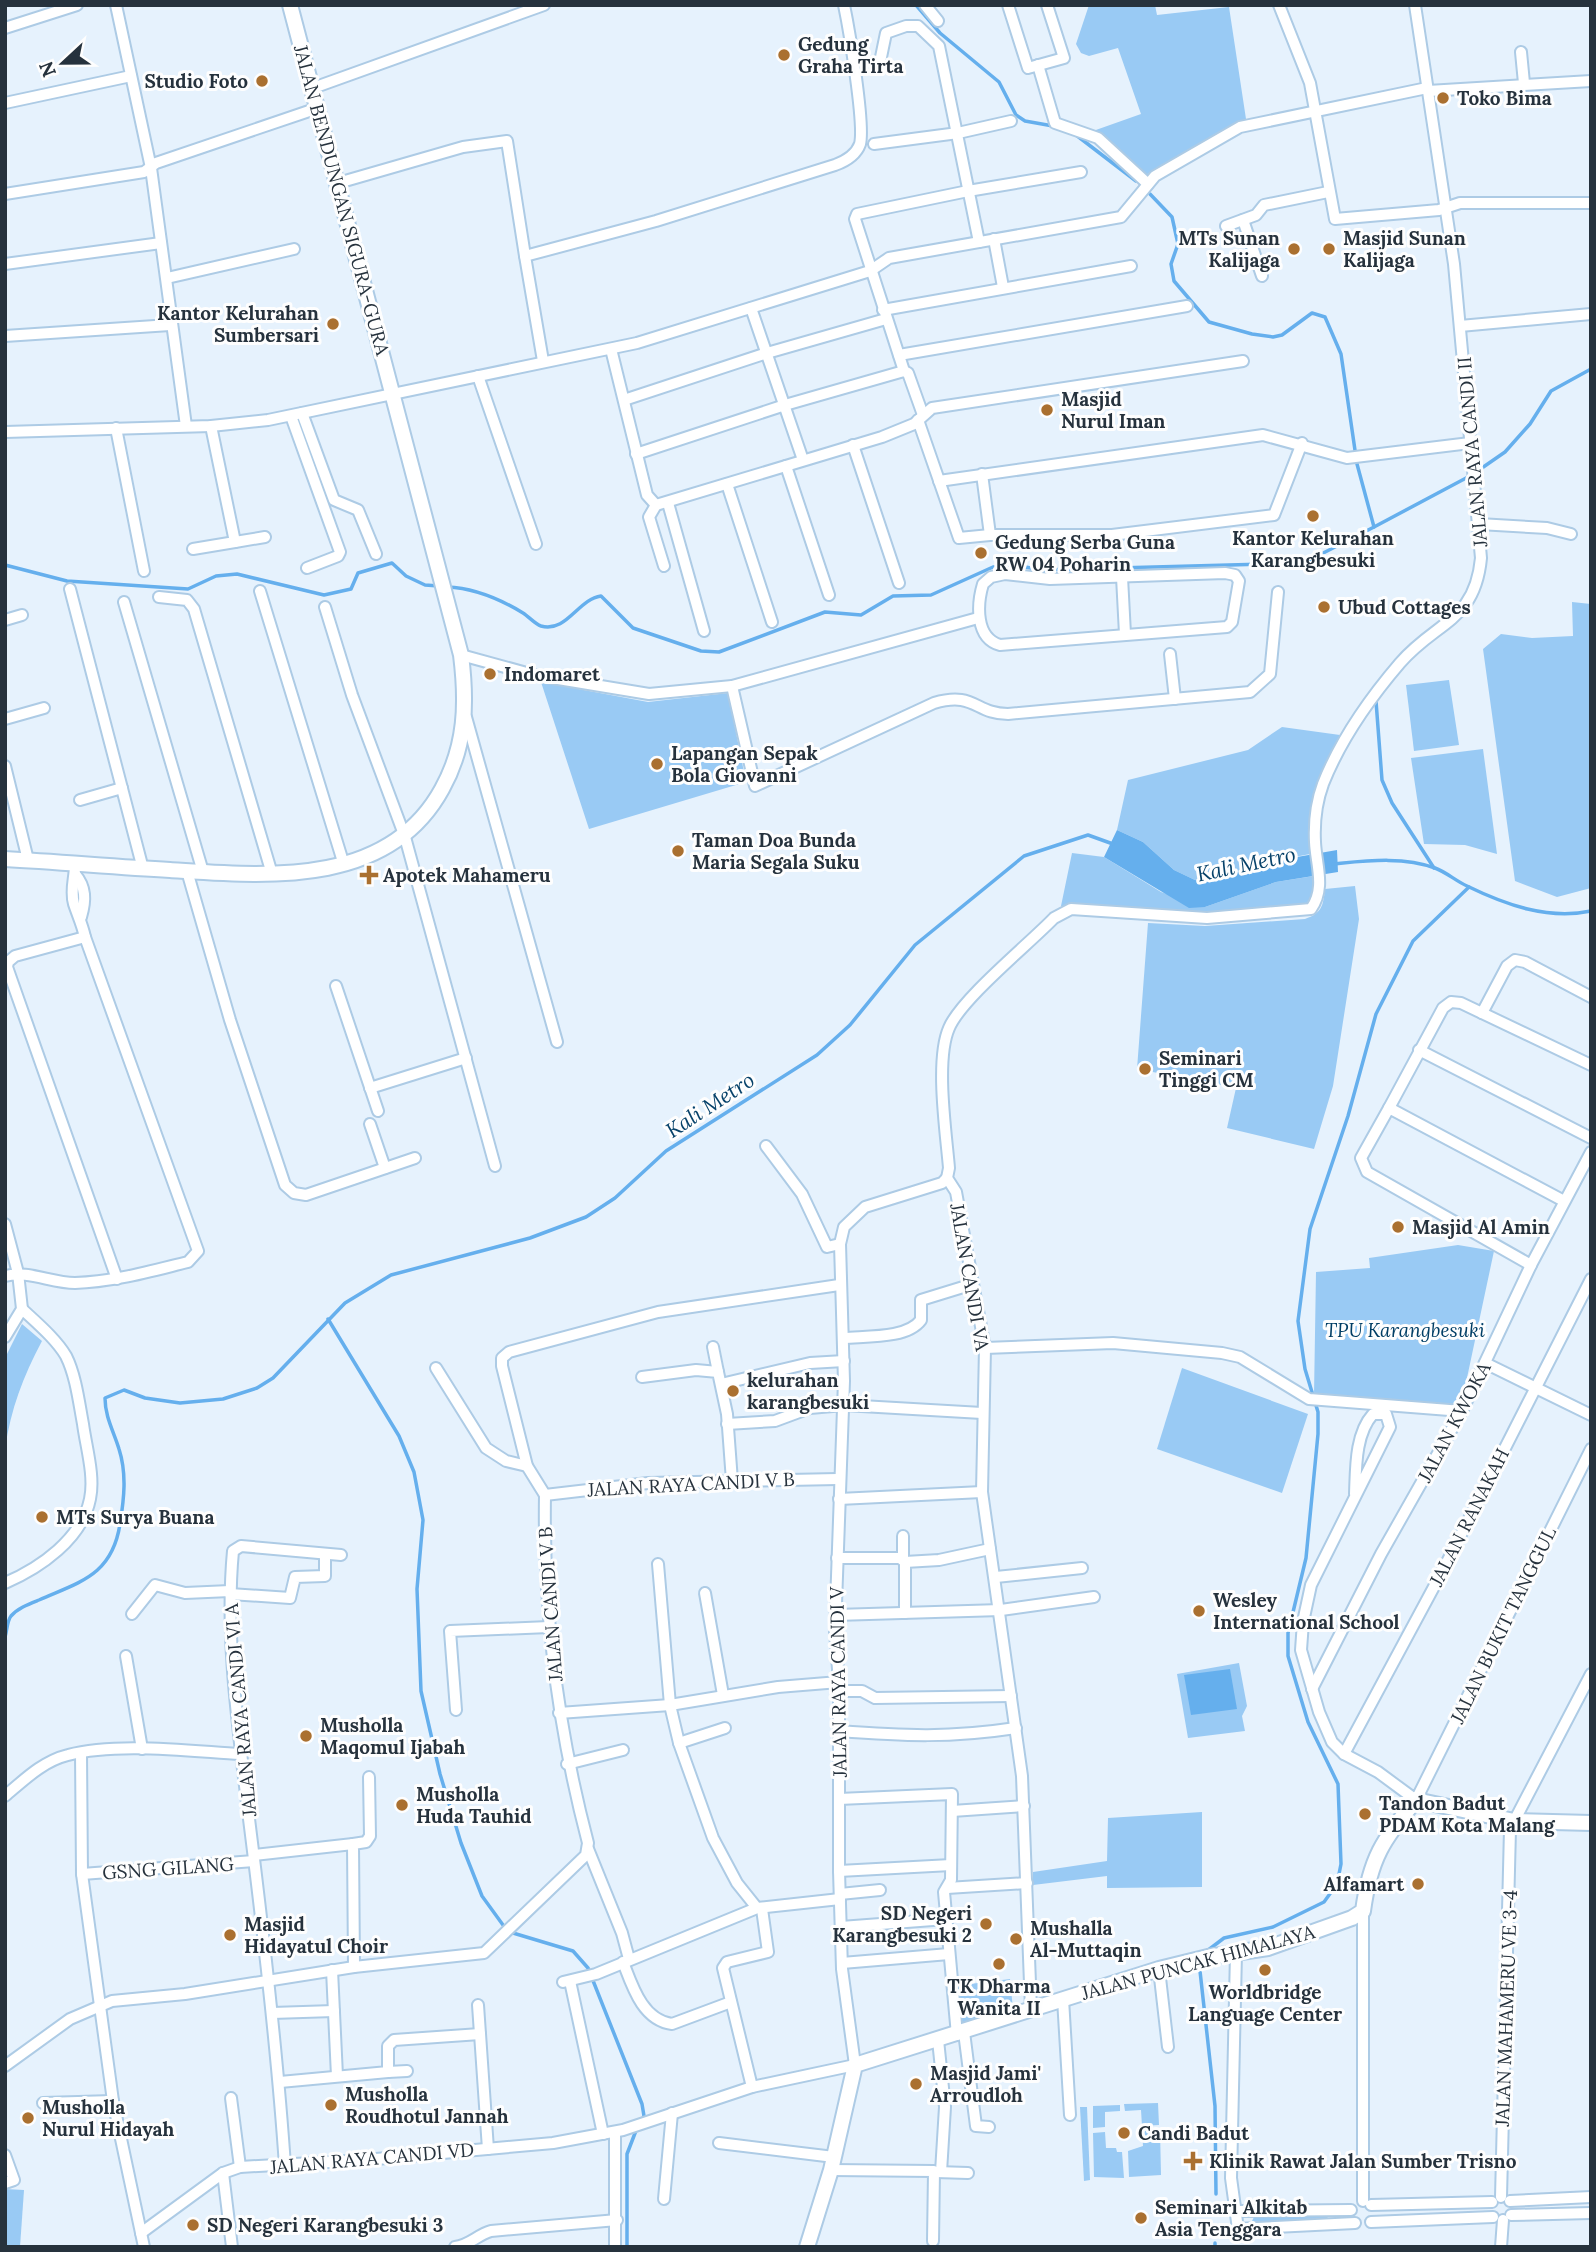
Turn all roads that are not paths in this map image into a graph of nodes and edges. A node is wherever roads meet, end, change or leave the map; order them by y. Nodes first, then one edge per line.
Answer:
1 (77, 5) edge
2 (116, 5) edge
3 (290, 5) edge
4 (544, 5) edge
5 (844, 5) edge
6 (925, 5) edge
7 (1008, 5) edge
8 (1048, 5) edge
9 (1279, 5) edge
10 (1415, 5) edge
11 (938, 21) dead end
12 (5, 28) edge
13 (1521, 52) dead end
14 (880, 62) dead end
15 (1038, 65) junction
16 (131, 76) junction
17 (1591, 81) edge
18 (1524, 83) junction
19 (313, 88) junction
20 (1427, 90) junction
21 (5, 103) edge
22 (318, 108) junction
23 (1315, 111) junction
24 (1011, 121) dead end
25 (958, 133) junction
26 (874, 144) dead end
27 (151, 168) junction
28 (1081, 172) dead end
29 (338, 183) junction
30 (1145, 188) junction
31 (968, 191) junction
32 (1328, 191) junction
33 (5, 194) edge
34 (1591, 203) edge
35 (1446, 207) junction
36 (1243, 220) junction
37 (1226, 226) dead end
38 (994, 239) junction
39 (979, 242) junction
40 (161, 243) junction
41 (294, 249) dead end
42 (525, 256) junction
43 (5, 264) edge
44 (1131, 266) dead end
45 (870, 271) junction
46 (1262, 276) dead end
47 (167, 278) junction
48 (1003, 287) junction
49 (1187, 306) dead end
50 (751, 308) junction
51 (1591, 314) edge
52 (885, 315) junction
53 (170, 326) junction
54 (1461, 326) junction
55 (5, 336) edge
56 (611, 349) junction
57 (767, 353) junction
58 (900, 355) junction
59 (543, 361) junction
60 (1243, 361) dead end
61 (904, 371) junction
62 (478, 376) junction
63 (394, 396) junction
64 (624, 400) junction
65 (785, 405) junction
66 (302, 413) junction
67 (290, 416) junction
68 (920, 417) junction
69 (186, 426) junction
70 (211, 426) junction
71 (116, 428) junction
72 (5, 432) edge
73 (1297, 442) junction
74 (1470, 443) junction
75 (853, 445) junction
76 (636, 454) junction
77 (803, 460) junction
78 (786, 466) junction
79 (982, 474) junction
80 (939, 481) junction
81 (727, 484) junction
82 (664, 506) junction
83 (1479, 524) junction
84 (1570, 534) dead end
85 (990, 535) junction
86 (265, 537) dead end
87 (235, 542) junction
88 (536, 544) dead end
89 (193, 550) dead end
90 (376, 554) dead end
91 (664, 566) dead end
92 (307, 568) dead end
93 (144, 571) dead end
94 (1122, 577) junction
95 (899, 583) dead end
96 (70, 589) dead end
97 (260, 591) dead end
98 (1278, 592) dead end
99 (830, 595) dead end
100 (159, 597) dead end
101 (124, 602) dead end
102 (326, 607) dead end
103 (22, 615) dead end
104 (978, 618) junction
105 (5, 620) edge
106 (772, 622) dead end
107 (704, 631) dead end
108 (1125, 634) junction
109 (1170, 654) dead end
110 (461, 655) junction
111 (732, 686) junction
112 (1175, 699) junction
113 (44, 708) dead end
114 (466, 718) junction
115 (5, 719) edge
116 (5, 766) edge
117 (122, 788) junction
118 (79, 800) dead end
119 (405, 837) junction
120 (5, 859) edge
121 (28, 860) junction
122 (344, 865) junction
123 (75, 869) junction
124 (143, 869) junction
125 (187, 871) junction
126 (203, 872) junction
127 (272, 874) junction
128 (1320, 884) joint
129 (85, 937) junction
130 (336, 986) dead end
131 (1591, 997) edge
132 (1482, 1013) junction
133 (557, 1042) dead end
134 (1419, 1049) junction
135 (466, 1058) junction
136 (1591, 1065) edge
137 (370, 1088) junction
138 (1389, 1108) junction
139 (378, 1111) dead end
140 (370, 1125) dead end
141 (1591, 1138) edge
142 (766, 1146) dead end
143 (1591, 1152) edge
144 (415, 1157) dead end
145 (495, 1166) dead end
146 (385, 1168) junction
147 (947, 1178) junction
148 (1564, 1202) junction
149 (5, 1224) edge
150 (840, 1244) junction
151 (1531, 1265) junction
152 (18, 1272) junction
153 (5, 1276) edge
154 (117, 1279) junction
155 (1591, 1279) edge
156 (973, 1284) junction
157 (839, 1285) junction
158 (22, 1309) junction
159 (5, 1337) edge
160 (844, 1338) junction
161 (713, 1347) dead end
162 (985, 1348) junction
163 (844, 1360) junction
164 (1485, 1363) junction
165 (436, 1367) dead end
166 (718, 1371) junction
167 (642, 1377) dead end
168 (721, 1384) junction
169 (1535, 1387) junction
170 (844, 1405) junction
171 (1462, 1411) junction
172 (982, 1413) junction
173 (1591, 1415) edge
174 (727, 1424) junction
175 (1591, 1449) edge
176 (527, 1466) junction
177 (838, 1479) junction
178 (732, 1481) junction
179 (982, 1492) junction
180 (1355, 1494) junction
181 (545, 1495) junction
182 (839, 1499) junction
183 (903, 1536) dead end
184 (990, 1549) junction
185 (326, 1554) junction
186 (341, 1555) dead end
187 (836, 1558) junction
188 (904, 1560) junction
189 (658, 1563) dead end
190 (1082, 1568) dead end
191 (996, 1577) junction
192 (5, 1583) edge
193 (705, 1592) dead end
194 (230, 1593) junction
195 (1094, 1597) dead end
196 (1000, 1610) junction
197 (905, 1613) junction
198 (132, 1614) dead end
199 (836, 1615) junction
200 (548, 1627) junction
201 (126, 1656) dead end
202 (1591, 1674) edge
203 (839, 1686) junction
204 (1312, 1689) junction
205 (723, 1695) junction
206 (1011, 1696) junction
207 (670, 1705) junction
208 (456, 1710) dead end
209 (559, 1713) junction
210 (726, 1728) dead end
211 (1016, 1728) junction
212 (839, 1731) junction
213 (679, 1743) junction
214 (142, 1749) junction
215 (623, 1749) dead end
216 (81, 1753) junction
217 (240, 1754) junction
218 (1344, 1754) junction
219 (567, 1764) junction
220 (369, 1777) dead end
221 (5, 1796) edge
222 (839, 1799) junction
223 (1416, 1800) junction
224 (1024, 1806) junction
225 (952, 1811) junction
226 (1514, 1821) junction
227 (1591, 1823) edge
228 (352, 1844) junction
229 (588, 1849) junction
230 (254, 1858) junction
231 (951, 1865) junction
232 (839, 1871) junction
233 (82, 1874) junction
234 (1027, 1883) junction
235 (947, 1888) junction
236 (880, 1890) dead end
237 (840, 1896) junction
238 (759, 1909) junction
239 (1363, 1910) junction
240 (946, 1919) junction
241 (841, 1927) junction
242 (1236, 1953) junction
243 (949, 1954) junction
244 (626, 1960) junction
245 (842, 1963) junction
246 (354, 1967) junction
247 (1159, 1969) junction
248 (332, 1970) junction
249 (268, 1980) junction
250 (1063, 1999) junction
251 (732, 2002) junction
252 (102, 2004) junction
253 (478, 2005) dead end
254 (1031, 2009) junction
255 (334, 2011) junction
256 (272, 2013) junction
257 (960, 2033) junction
258 (480, 2034) junction
259 (938, 2040) junction
260 (1168, 2047) dead end
261 (855, 2065) junction
262 (5, 2066) edge
263 (407, 2071) dead end
264 (388, 2072) junction
265 (337, 2076) junction
266 (280, 2082) junction
267 (752, 2087) junction
268 (231, 2098) dead end
269 (113, 2101) junction
270 (43, 2103) dead end
271 (672, 2113) junction
272 (1070, 2115) dead end
273 (989, 2127) dead end
274 (619, 2131) junction
275 (603, 2134) junction
276 (719, 2143) dead end
277 (488, 2149) junction
278 (5, 2155) edge
279 (833, 2163) junction
280 (285, 2166) junction
281 (240, 2167) junction
282 (937, 2172) junction
283 (968, 2173) dead end
284 (223, 2174) junction
285 (5, 2183) edge
286 (1591, 2197) edge
287 (664, 2199) dead end
288 (1501, 2200) junction
289 (1367, 2203) junction
290 (1351, 2210) junction
291 (1237, 2211) junction
292 (1591, 2213) edge
293 (1502, 2217) junction
294 (617, 2220) junction
295 (1371, 2222) junction
296 (1355, 2223) junction
297 (141, 2233) junction
298 (933, 2241) dead end
299 (144, 2247) edge
300 (232, 2247) edge
301 (455, 2247) edge
302 (614, 2247) edge
303 (807, 2247) edge
304 (1501, 2247) edge

1 - 12 street
2 - 16 street
3 - 19 main road, JALAN BENDUNGAN SIGURA-GURA
4 - 19 street
5 - 42 street
6 - 11 street
7 - 15 street
8 - 15 street
9 - 23 street
10 - 20 street, JALAN RAYA CANDI II
13 - 18 street
14 - 25 street
15 - 30 street
16 - 21 street
16 - 27 street
17 - 18 street
18 - 20 street
19 - 22 main road, JALAN BENDUNGAN SIGURA-GURA
20 - 23 street
20 - 35 street, JALAN RAYA CANDI II
22 - 27 street
22 - 29 main road, JALAN BENDUNGAN SIGURA-GURA
23 - 30 street
23 - 32 street
24 - 25 street
25 - 26 street
25 - 31 street
27 - 33 street
27 - 40 street
28 - 31 street
29 - 42 street
29 - 63 main road, JALAN BENDUNGAN SIGURA-GURA
30 - 38 street
31 - 39 street
31 - 45 street
32 - 35 street
32 - 36 street
34 - 35 street
35 - 54 street, JALAN RAYA CANDI II
36 - 37 street
36 - 46 street
38 - 39 street
38 - 48 street
39 - 45 street
40 - 43 street
40 - 47 street
41 - 47 street
42 - 59 street
44 - 48 street
45 - 50 street
45 - 52 street
47 - 53 street
48 - 52 street
49 - 58 street
50 - 56 street
50 - 57 street
51 - 54 street
52 - 57 street
52 - 58 street
53 - 55 street
53 - 69 street
54 - 74 street, JALAN RAYA CANDI II
56 - 59 street
56 - 64 street
57 - 64 street
57 - 65 street
58 - 61 street
59 - 62 street
60 - 68 street
61 - 65 street
61 - 68 street
62 - 63 street
62 - 88 street
63 - 66 street
63 - 110 main road, JALAN BENDUNGAN SIGURA-GURA
64 - 76 street
65 - 76 street
65 - 77 street
66 - 67 street
66 - 90 street
67 - 70 street
67 - 92 street
68 - 75 street
68 - 80 street
69 - 70 street
69 - 71 street
70 - 87 street
71 - 72 street
71 - 93 street
73 - 74 street
73 - 79 street
73 - 85 street
74 - 83 street, JALAN RAYA CANDI II
75 - 77 street
75 - 95 street
76 - 82 street
77 - 78 street
78 - 81 street
78 - 99 street
79 - 80 street
79 - 85 street
80 - 85 street
81 - 82 street
81 - 106 street
82 - 91 street
82 - 107 street
83 - 84 street
83 - 128 street, JALAN RAYA CANDI II
86 - 87 street
87 - 89 street
94 - 104 street
94 - 108 street
94 - 108 street
96 - 117 street
97 - 122 street
98 - 112 street
100 - 127 street
101 - 126 street
102 - 119 street
103 - 105 street
104 - 108 street
104 - 111 street
109 - 112 street
110 - 111 street
110 - 114 main road, JALAN BENDUNGAN SIGURA-GURA
111 - 112 street
113 - 115 street
114 - 119 main road
114 - 133 street
116 - 121 street
117 - 118 street
117 - 124 street
119 - 122 main road
119 - 135 street
120 - 121 main road
121 - 123 main road
122 - 127 main road
123 - 124 main road
123 - 129 street
124 - 125 main road
125 - 126 main road
125 - 146 street
126 - 127 main road
128 - 147 street, JALAN CANDI VA
129 - 154 street
129 - 154 street
130 - 137 street
131 - 132 street
132 - 134 street
132 - 136 street
134 - 138 street
134 - 141 street
135 - 137 street
135 - 145 street
137 - 139 street
138 - 148 street
138 - 151 street
140 - 146 street
142 - 150 street
143 - 148 street, JALAN KWOKA
144 - 146 street
147 - 150 street, JALAN RAYA CANDI V
147 - 156 street, JALAN CANDI VA
148 - 151 street, JALAN KWOKA
149 - 152 street
150 - 157 street, JALAN RAYA CANDI V
151 - 164 street, JALAN KWOKA
152 - 153 street
152 - 154 street
152 - 158 street
155 - 169 street, JALAN RANAKAH
156 - 160 street
156 - 162 street, JALAN CANDI VA
157 - 160 street, JALAN RAYA CANDI V
157 - 176 street
158 - 159 street
158 - 192 street
160 - 163 street, JALAN RAYA CANDI V
161 - 166 street
162 - 171 street
162 - 172 street, JALAN CANDI VA
163 - 168 street
163 - 170 street, JALAN RAYA CANDI V
164 - 169 street
164 - 171 street, JALAN KWOKA
165 - 176 street
166 - 167 street
166 - 168 street
168 - 174 street
169 - 173 street
169 - 218 street, JALAN RANAKAH
170 - 172 street
170 - 174 street
170 - 177 street, JALAN RAYA CANDI V
171 - 204 street, JALAN KWOKA
172 - 179 street, JALAN CANDI VA
174 - 178 street
175 - 223 street, JALAN BUKIT TANGGUL
176 - 181 street
177 - 178 street, JALAN RAYA CANDI V B
177 - 182 street, JALAN RAYA CANDI V
178 - 181 street, JALAN RAYA CANDI V B
179 - 182 street
179 - 184 street, JALAN CANDI VA
180 - 180 street
180 - 204 street
181 - 200 street, JALAN CANDI V B
182 - 187 street, JALAN RAYA CANDI V
183 - 188 street
184 - 188 street
184 - 191 street, JALAN CANDI VA
185 - 186 street, JALAN RAYA CANDI VI A
185 - 194 street
185 - 194 street, JALAN RAYA CANDI VI A
187 - 188 street
187 - 199 street, JALAN RAYA CANDI V
188 - 197 street
189 - 207 street
190 - 191 street
191 - 196 street, JALAN CANDI VA
193 - 205 street
194 - 198 street
194 - 217 street, JALAN RAYA CANDI VI A
195 - 196 street
196 - 197 street
196 - 206 street, JALAN CANDI VA
197 - 199 street
199 - 203 street, JALAN RAYA CANDI V
200 - 208 street
200 - 209 street, JALAN CANDI V B
201 - 214 street
202 - 226 street
203 - 205 street
203 - 206 street
203 - 212 street, JALAN RAYA CANDI V
204 - 218 street
205 - 207 street
206 - 211 street, JALAN CANDI VA
207 - 209 street
207 - 213 street
209 - 219 street, JALAN CANDI V B
210 - 213 street
211 - 212 street
211 - 224 street, JALAN CANDI VA
212 - 222 street, JALAN RAYA CANDI V
213 - 238 street
214 - 216 street
214 - 217 street
215 - 219 street
216 - 221 street
216 - 233 street
217 - 230 street, JALAN RAYA CANDI VI A
218 - 223 street
219 - 229 street, JALAN CANDI V B
220 - 228 street
222 - 225 street
222 - 232 street, JALAN RAYA CANDI V
223 - 226 main road
223 - 239 main road
224 - 225 street
224 - 234 street, JALAN CANDI VA
225 - 231 street
226 - 227 main road
226 - 288 street, JALAN MAHAMERU VE 3-4
228 - 230 street, GSNG GILANG
228 - 246 street
229 - 244 street, JALAN CANDI V B
229 - 246 street
230 - 233 street, GSNG GILANG
230 - 249 street, JALAN RAYA CANDI VI A
231 - 232 street
231 - 235 street
232 - 237 street, JALAN RAYA CANDI V
233 - 252 street
234 - 235 street
234 - 254 street, JALAN CANDI VA
235 - 240 street
236 - 237 street
237 - 238 street
237 - 241 street, JALAN RAYA CANDI V
238 - 244 street
238 - 251 street
239 - 242 main road, JALAN PUNCAK HIMALAYA
239 - 289 street
240 - 241 street
240 - 243 street
241 - 245 street, JALAN RAYA CANDI V
242 - 247 main road, JALAN PUNCAK HIMALAYA
242 - 291 street
243 - 245 street
243 - 257 street
244 - 251 street, JALAN CANDI V B
244 - 275 street
245 - 261 street, JALAN RAYA CANDI V
246 - 248 street
247 - 250 main road, JALAN PUNCAK HIMALAYA
247 - 260 street
248 - 249 street
248 - 255 street
249 - 252 street
249 - 256 street, JALAN RAYA CANDI VI A
250 - 254 main road, JALAN PUNCAK HIMALAYA
250 - 272 street
251 - 267 street
252 - 262 street
252 - 269 street
253 - 258 street
254 - 257 main road, JALAN PUNCAK HIMALAYA
255 - 256 street
255 - 265 street
256 - 266 street, JALAN RAYA CANDI VI A
257 - 259 main road, JALAN PUNCAK HIMALAYA
257 - 273 street
258 - 264 street
258 - 277 street
259 - 261 main road, JALAN PUNCAK HIMALAYA
259 - 282 street
261 - 267 street, JALAN RAYA CANDI VD
261 - 279 main road, JALAN RAYA CANDI V
263 - 264 street
264 - 265 street
265 - 266 street
266 - 280 street, JALAN RAYA CANDI VI A
267 - 271 street, JALAN RAYA CANDI VD
268 - 281 street
269 - 270 street
269 - 297 street
271 - 274 street, JALAN RAYA CANDI VD
271 - 287 street
274 - 275 street, JALAN RAYA CANDI VD
274 - 294 street
275 - 277 street, JALAN RAYA CANDI VD
276 - 279 street
277 - 280 street, JALAN RAYA CANDI VD
278 - 285 street
279 - 282 street
279 - 303 main road, JALAN RAYA CANDI V
280 - 281 street, JALAN RAYA CANDI VD
281 - 284 street, JALAN RAYA CANDI VD
282 - 283 street
282 - 298 street
284 - 297 street, JALAN RAYA CANDI VD
284 - 300 street
286 - 288 street
288 - 289 street
288 - 293 street
288 - 293 street
289 - 290 street
289 - 295 street
290 - 291 street
290 - 296 street
291 - 296 street
292 - 293 street
293 - 295 street
293 - 304 street
294 - 301 street
294 - 302 street
295 - 296 street
297 - 299 street

